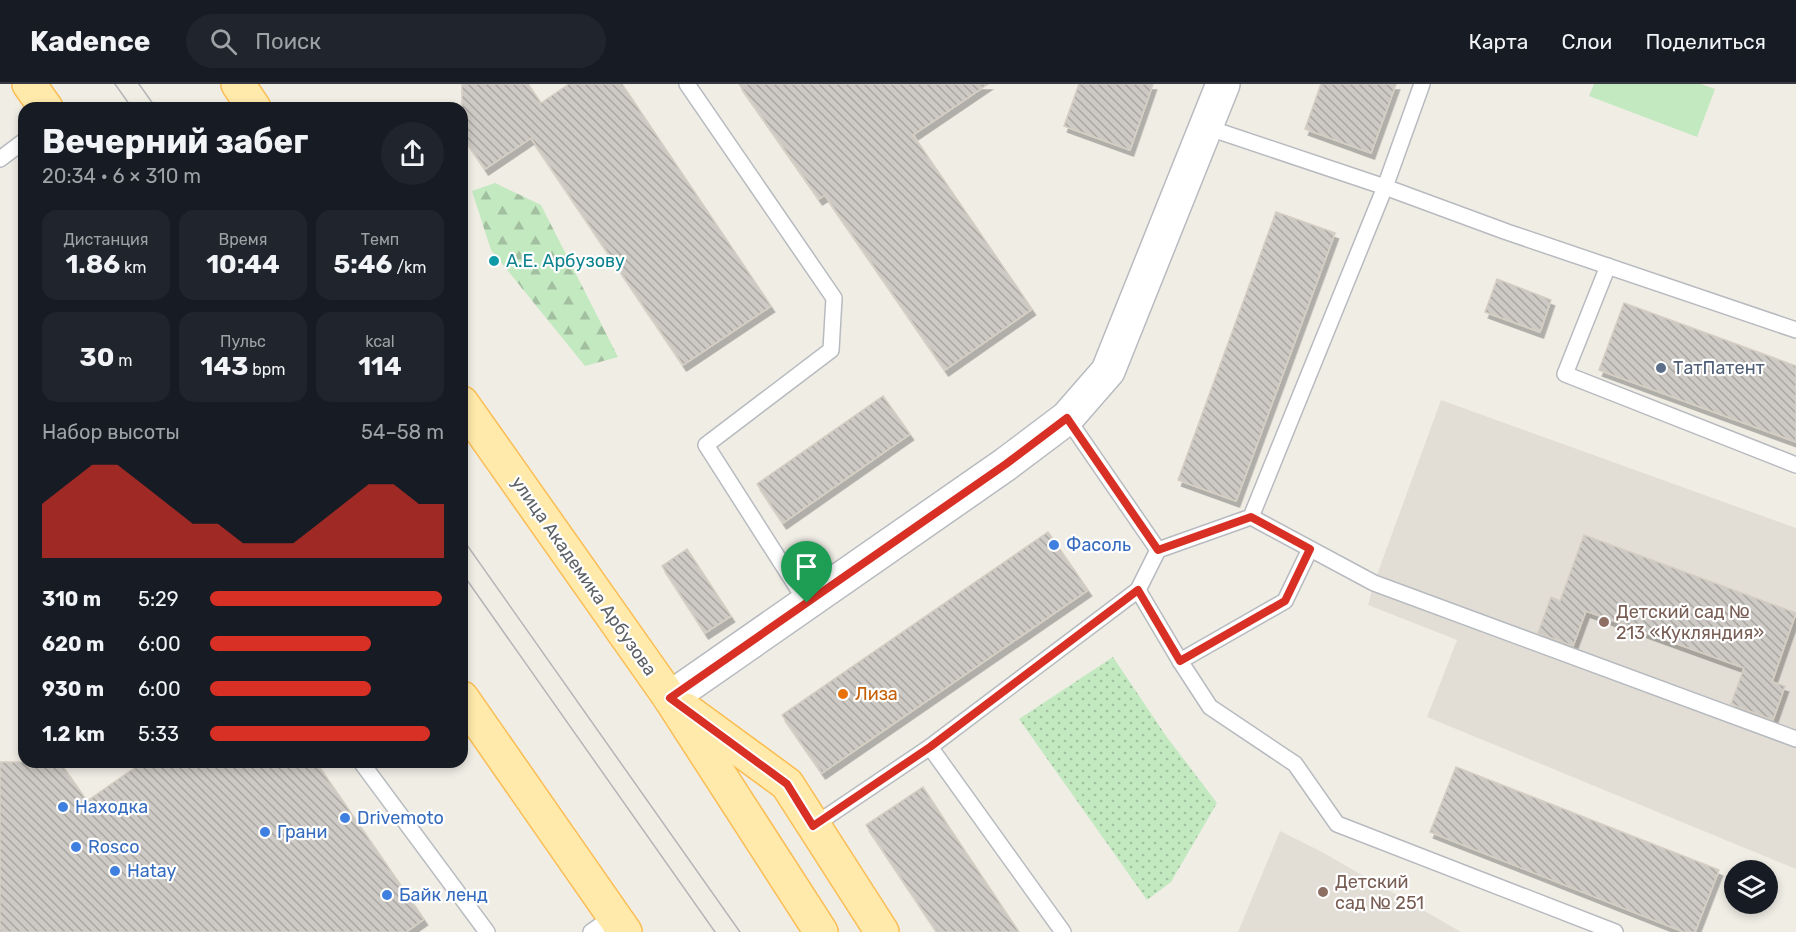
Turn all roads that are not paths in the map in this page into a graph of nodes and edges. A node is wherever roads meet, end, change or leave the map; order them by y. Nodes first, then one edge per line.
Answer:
1 (29, 84) edge
2 (238, 84) edge
3 (687, 84) edge
4 (1223, 84) edge
5 (1422, 84) edge
6 (41, 102) edge
7 (250, 102) edge
8 (1206, 127) junction
9 (18, 146) edge
10 (0, 159) edge
11 (1385, 187) junction
12 (1608, 266) junction
13 (1796, 330) edge
14 (468, 412) edge
15 (1067, 418) junction
16 (1796, 465) edge
17 (1251, 517) junction
18 (1310, 549) junction
19 (1158, 550) junction
20 (1138, 590) junction
21 (807, 603) junction
22 (1180, 661) junction
23 (670, 698) junction
24 (468, 707) edge
25 (1796, 738) edge
26 (930, 747) junction
27 (365, 768) edge
28 (813, 826) junction
29 (610, 927) edge
30 (487, 932) edge
31 (820, 932) edge
32 (882, 932) edge
33 (1063, 932) edge
34 (1614, 932) edge

1 - 6 main road
2 - 7 main road
3 - 21 lane
4 - 8 street
5 - 11 lane
8 - 11 lane
8 - 15 street
9 - 10 lane
11 - 12 lane
11 - 17 lane
12 - 13 lane
12 - 16 lane
14 - 23 main road, улица Академика Арбузова
15 - 19 lane
15 - 21 street
17 - 18 lane
17 - 19 lane
18 - 22 lane
18 - 25 lane
19 - 20 lane
20 - 22 lane
20 - 26 lane
21 - 23 street
22 - 34 lane
23 - 28 main road
23 - 31 main road, улица Академика Арбузова
24 - 29 main road
26 - 28 lane
26 - 33 lane
27 - 30 lane
28 - 32 main road

